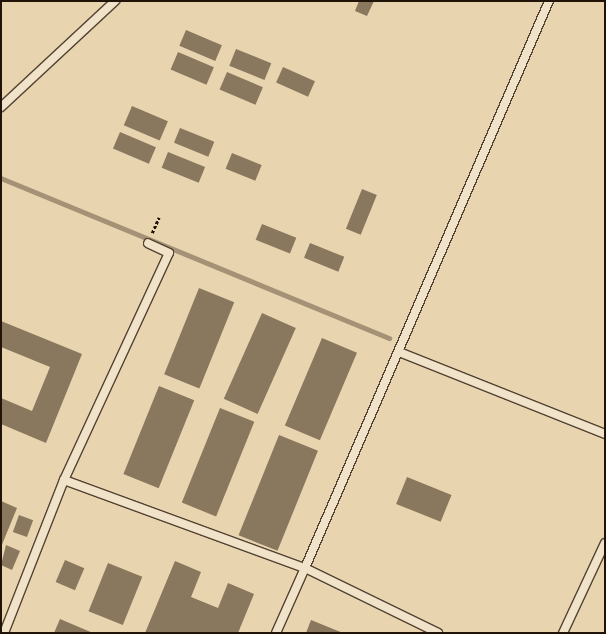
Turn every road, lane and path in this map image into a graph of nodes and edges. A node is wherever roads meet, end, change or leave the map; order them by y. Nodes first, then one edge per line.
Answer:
1 (115, 1) edge
2 (549, 1) edge
3 (1, 106) edge
4 (159, 217) dead end
5 (148, 243) joint
6 (399, 352) junction
7 (605, 434) edge
8 (64, 480) junction
9 (605, 543) edge
10 (304, 568) junction
11 (4, 633) edge
12 (276, 633) edge
13 (438, 633) edge
14 (563, 633) edge

1 - 3 lane
2 - 6 lane
4 - 5 path
5 - 8 lane
6 - 7 lane
6 - 10 lane
8 - 10 lane
8 - 11 lane
9 - 14 lane
10 - 12 lane
10 - 13 lane

